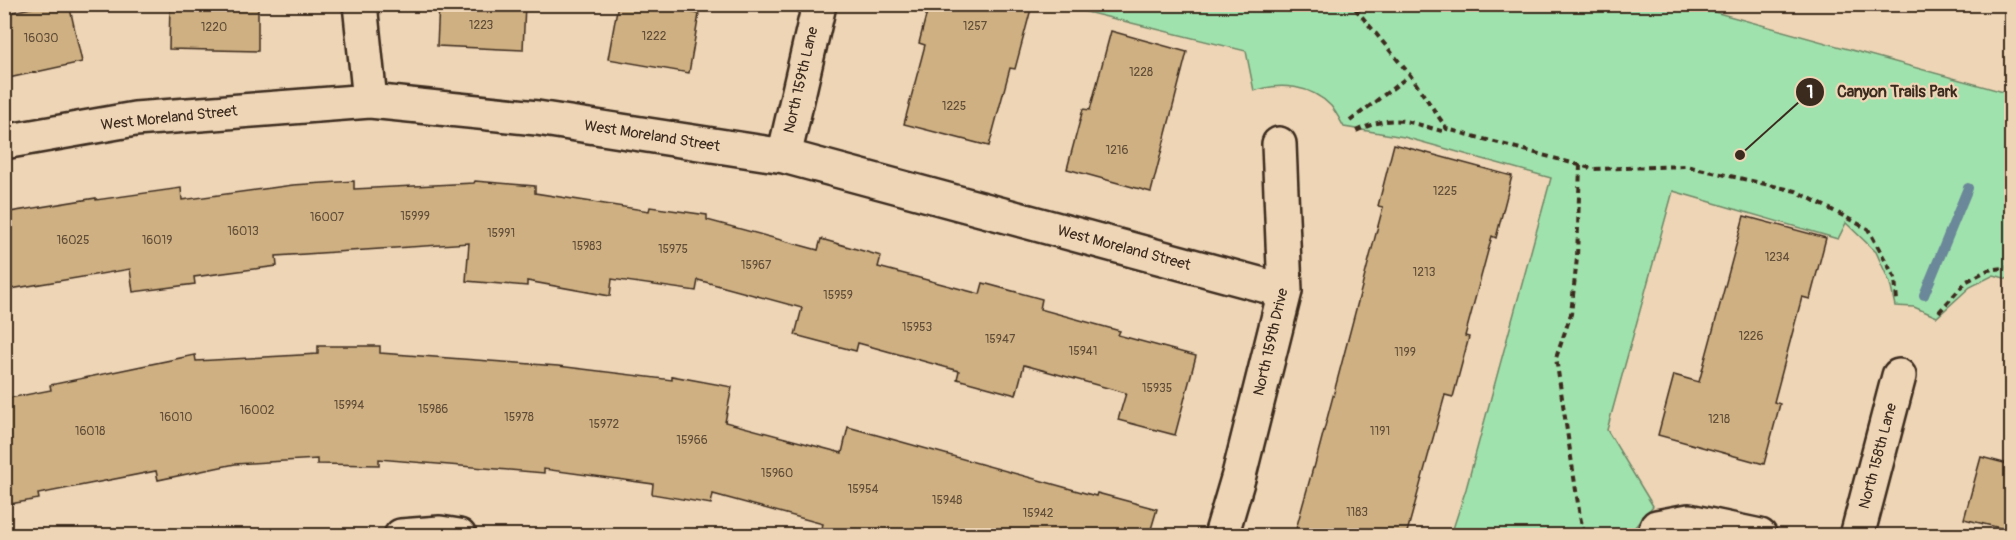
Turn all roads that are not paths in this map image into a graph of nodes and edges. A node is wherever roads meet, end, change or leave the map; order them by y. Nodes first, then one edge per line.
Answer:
1 (360, 4) edge
2 (819, 4) edge
3 (370, 101) junction
4 (4, 142) edge
5 (1279, 144) dead end
6 (784, 156) junction
7 (1285, 291) junction
8 (1899, 376) dead end
9 (1656, 531) edge
10 (401, 536) edge
11 (459, 536) edge
12 (1221, 536) edge
13 (1760, 536) edge
14 (1857, 536) edge

1 - 3 street
2 - 6 street, North 159th Lane
3 - 4 street, West Moreland Street
3 - 6 street, West Moreland Street
5 - 7 street, North 159th Drive
6 - 7 street, West Moreland Street
7 - 12 street, North 159th Drive
8 - 14 street, North 158th Lane
9 - 13 street
10 - 11 street

